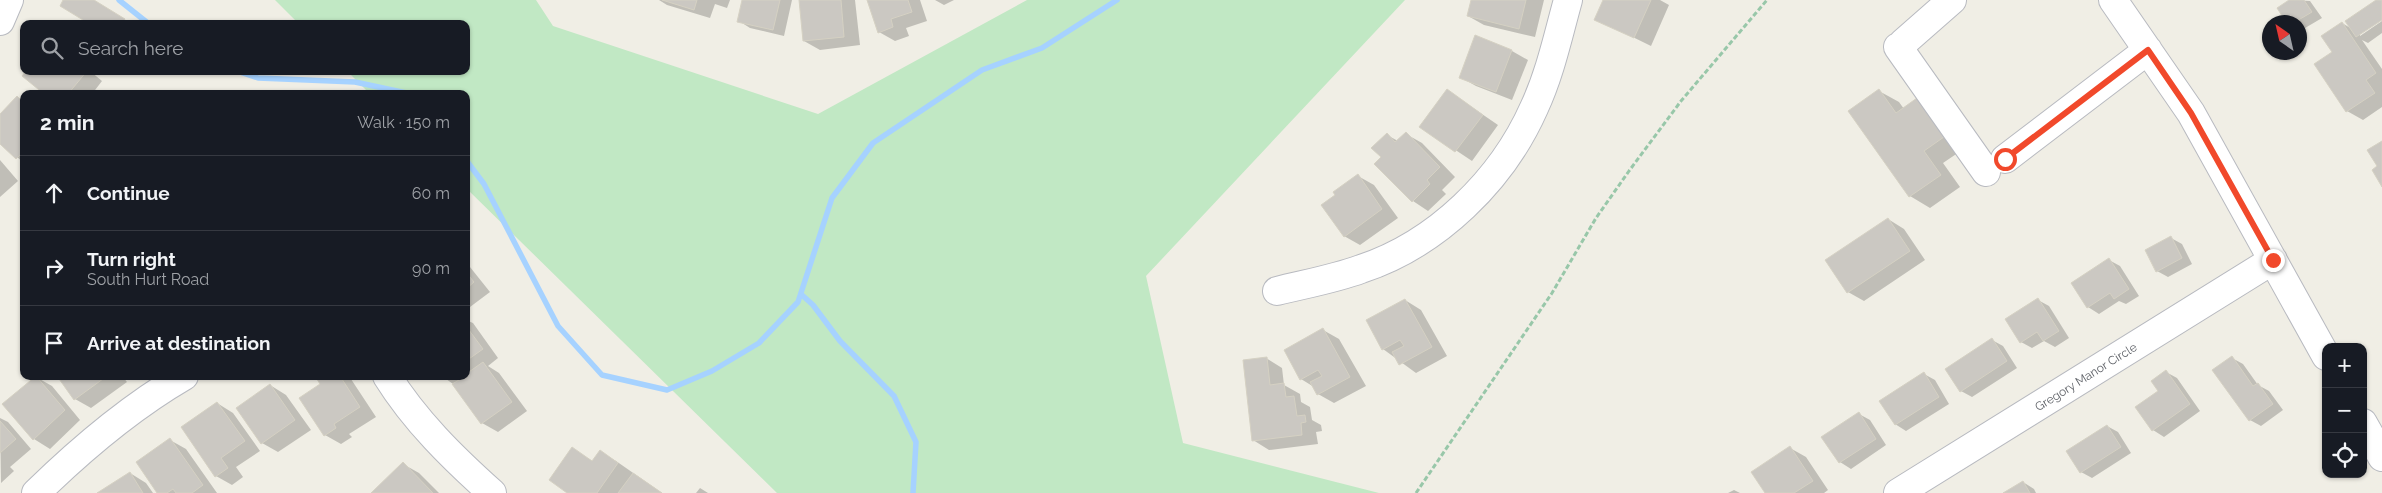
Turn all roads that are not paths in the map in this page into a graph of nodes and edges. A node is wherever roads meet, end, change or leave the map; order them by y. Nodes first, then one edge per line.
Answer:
1 (9, 0) edge
2 (1568, 0) edge
3 (1952, 0) edge
4 (2113, 0) edge
5 (0, 21) edge
6 (2148, 50) junction
7 (2273, 260) junction
8 (1277, 291) dead end
9 (2322, 349) edge
10 (177, 380) edge
11 (389, 380) edge
12 (2367, 430) edge
13 (2382, 457) edge
14 (36, 493) edge
15 (492, 493) edge
16 (1898, 493) edge

1 - 5 street
2 - 8 street
3 - 6 street
4 - 6 street
6 - 7 street
7 - 9 street
7 - 16 street, Gregory Manor Circle
10 - 14 street
11 - 15 street
12 - 13 street

